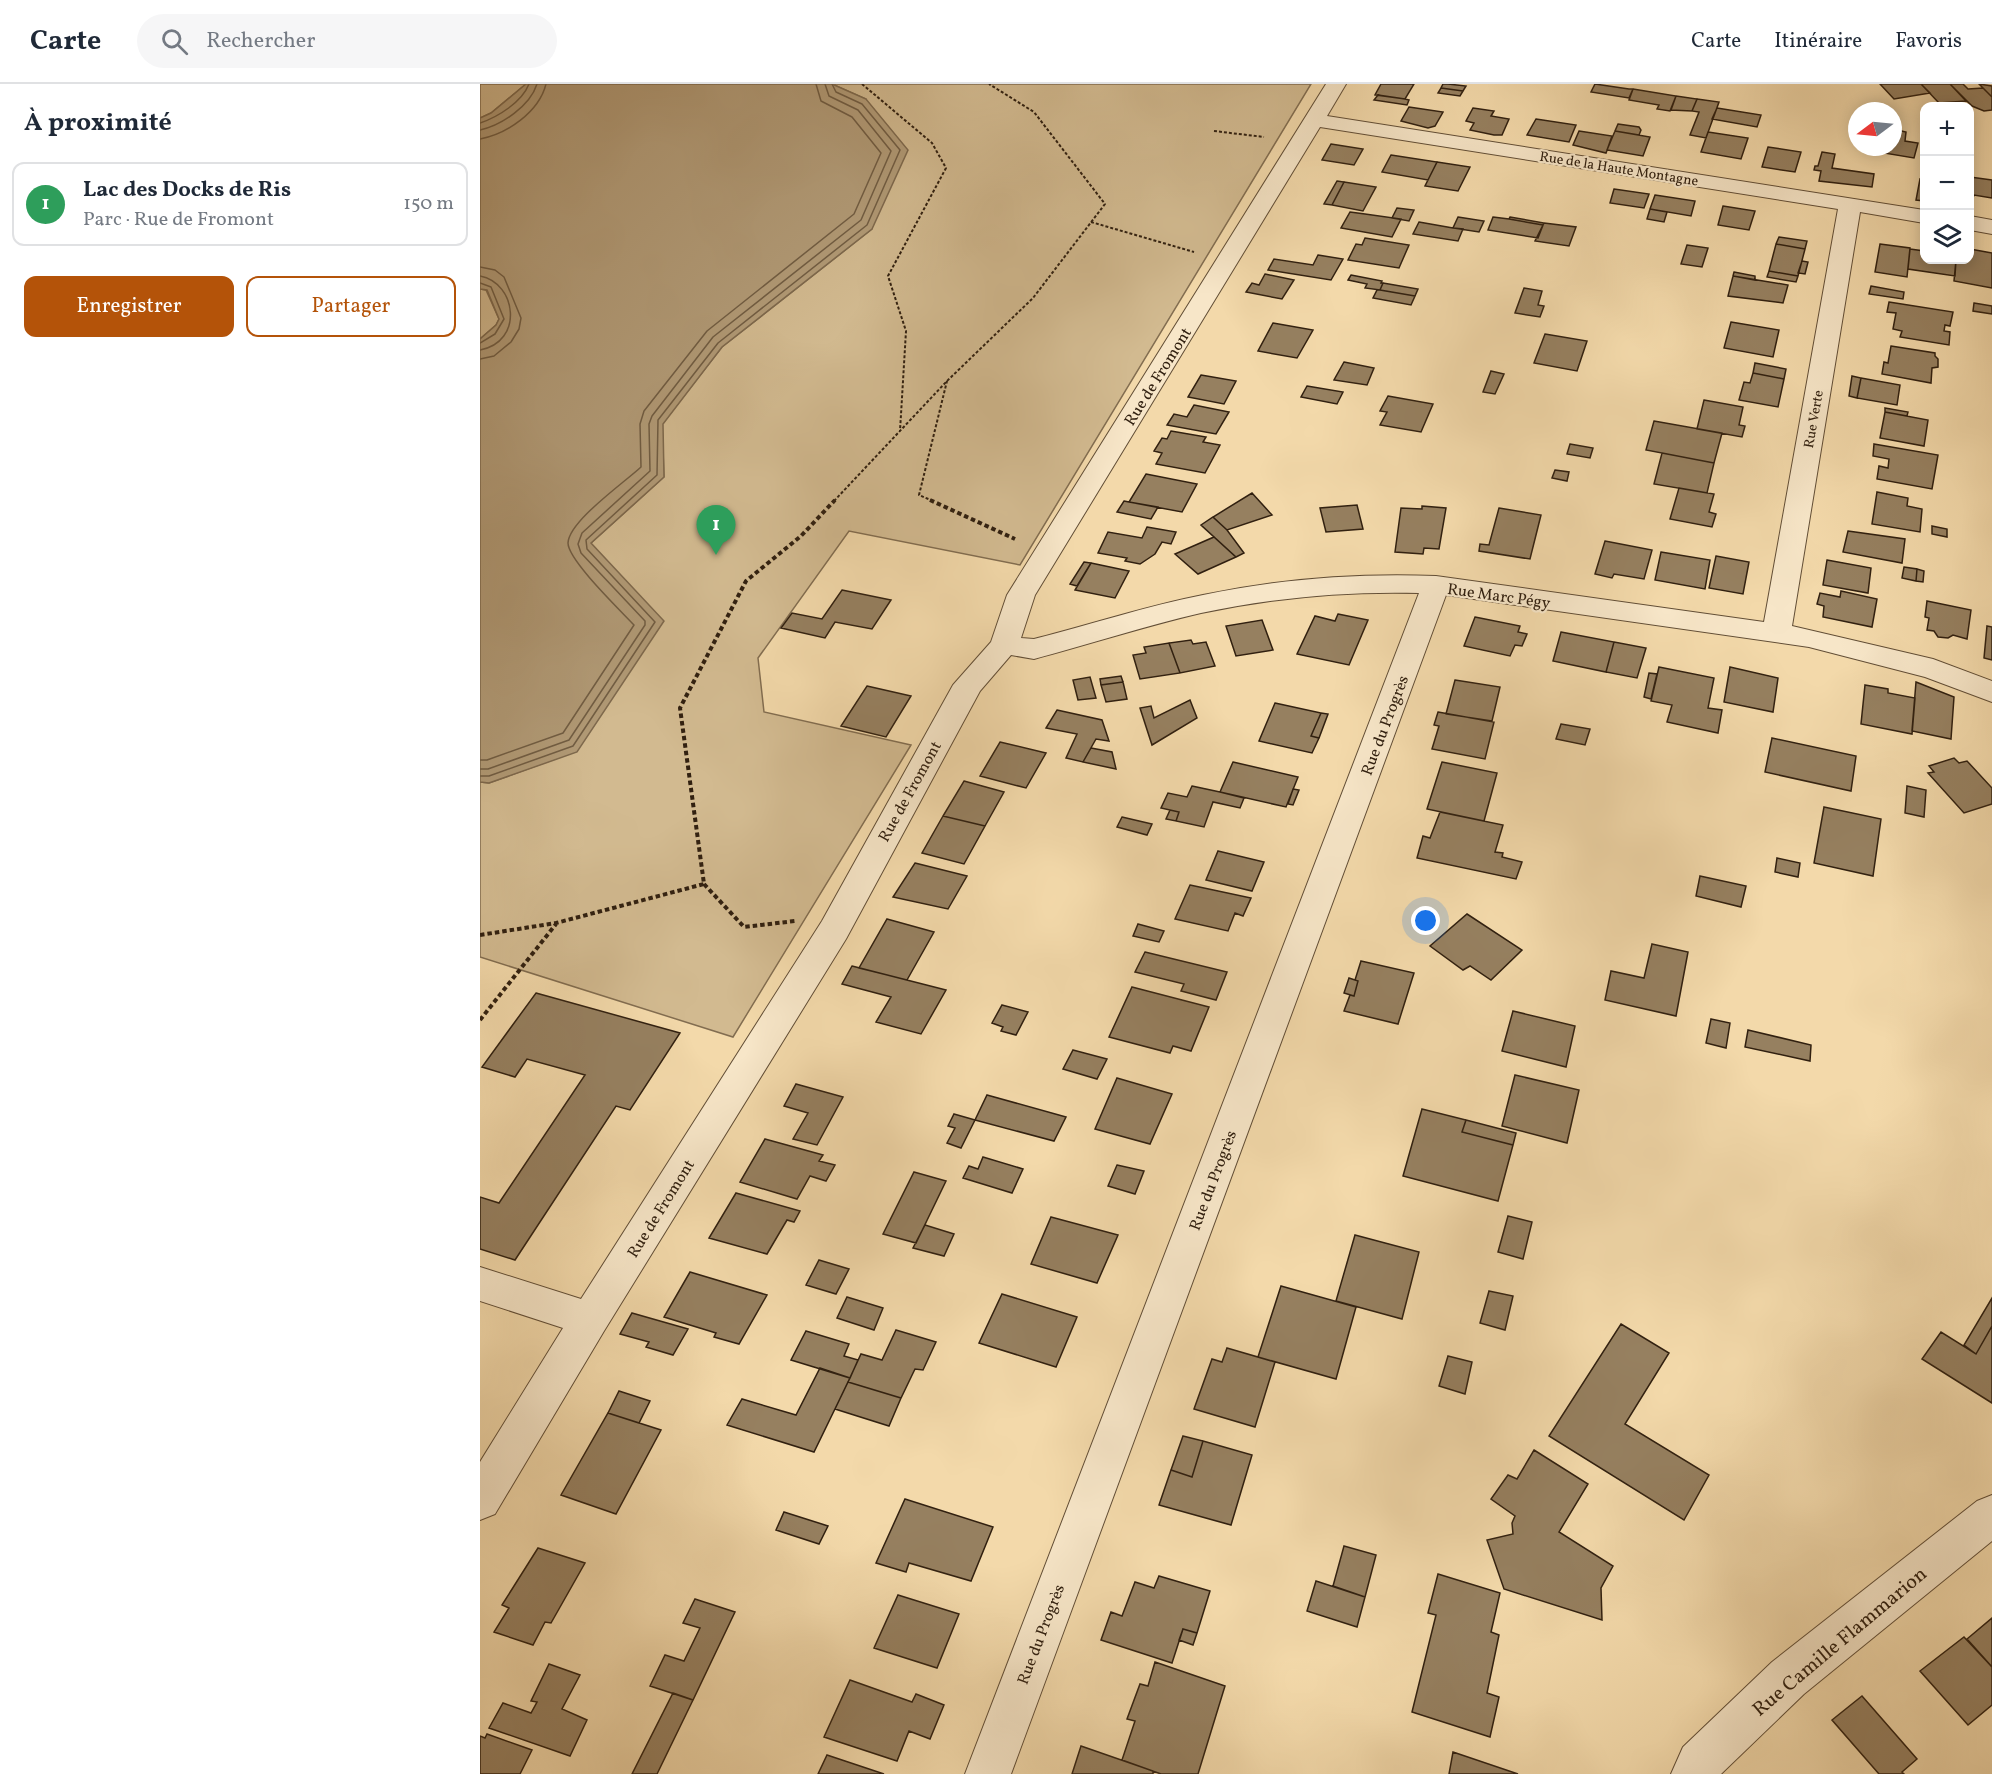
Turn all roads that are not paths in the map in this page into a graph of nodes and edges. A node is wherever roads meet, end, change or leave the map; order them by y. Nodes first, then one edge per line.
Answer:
1 (1336, 84) edge
2 (1314, 120) junction
3 (1850, 204) junction
4 (1920, 215) edge
5 (1974, 224) edge
6 (1992, 227) edge
7 (1436, 585) junction
8 (1776, 634) junction
9 (1004, 645) junction
10 (1992, 692) edge
11 (480, 1284) edge
12 (590, 1318) junction
13 (480, 1500) edge
14 (1992, 1515) edge
15 (988, 1774) edge
16 (1694, 1774) edge

1 - 2 street, Rue de Fromont
2 - 3 street, Rue de la Haute Montagne
2 - 9 street, Rue de Fromont
3 - 4 street, Rue de la Haute Montagne
3 - 8 street, Rue Verte
5 - 6 street
7 - 8 street, Rue Marc Pégy
7 - 9 street, Rue Marc Pégy
7 - 15 street, Rue du Progrès
8 - 10 street, Rue Marc Pégy
9 - 12 street, Rue de Fromont
11 - 12 street
12 - 13 street, Rue de Fromont
14 - 16 street, Rue Camille Flammarion

